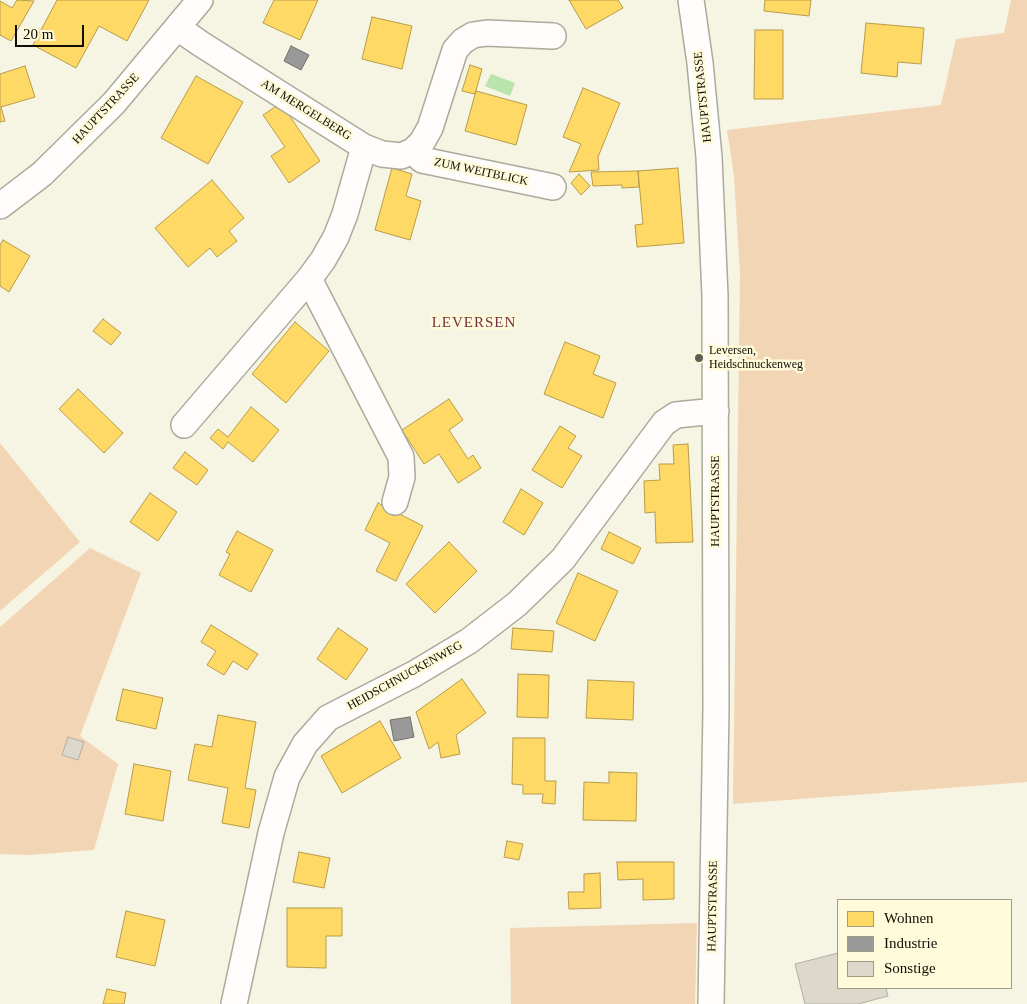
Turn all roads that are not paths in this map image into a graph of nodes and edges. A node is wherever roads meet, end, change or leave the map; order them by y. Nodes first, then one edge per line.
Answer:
1 (200, 0) edge
2 (690, 0) edge
3 (178, 28) junction
4 (553, 36) dead end
5 (364, 147) junction
6 (413, 151) junction
7 (553, 187) dead end
8 (0, 206) edge
9 (309, 279) junction
10 (716, 411) junction
11 (184, 425) dead end
12 (395, 502) dead end
13 (234, 1004) edge
14 (711, 1004) edge

1 - 3 street, HAUPTSTRASSE
2 - 10 street, HAUPTSTRASSE
3 - 5 street, AM MERGELBERG
3 - 8 street, HAUPTSTRASSE
4 - 6 street
5 - 6 street
5 - 9 street, AM MERGELBERG
6 - 7 street, ZUM WEITBLICK
9 - 11 street, AM MERGELBERG
9 - 12 street
10 - 13 street, HEIDSCHNUCKENWEG
10 - 14 street, HAUPTSTRASSE

